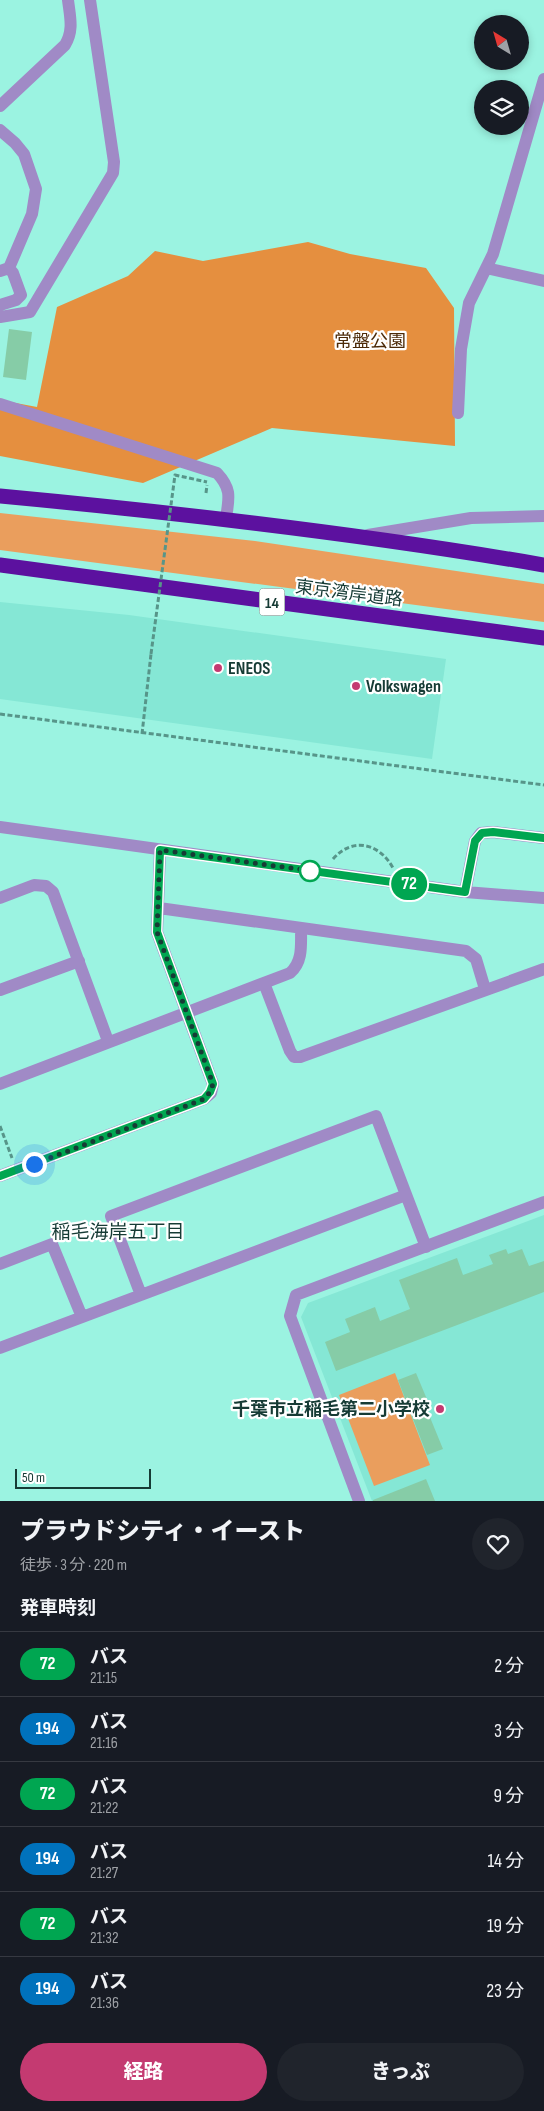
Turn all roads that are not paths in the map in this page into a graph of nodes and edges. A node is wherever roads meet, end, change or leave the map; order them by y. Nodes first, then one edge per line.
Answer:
1 (68, 0) edge
2 (90, 0) edge
3 (544, 79) edge
4 (3, 97) edge
5 (0, 130) edge
6 (486, 268) junction
7 (4, 269) edge
8 (544, 281) edge
9 (0, 305) edge
10 (0, 317) edge
11 (0, 404) edge
12 (458, 413) dead end
13 (0, 490) edge
14 (0, 496) edge
15 (75, 503) junction
16 (544, 516) edge
17 (226, 518) junction
18 (363, 536) junction
19 (0, 565) edge
20 (544, 565) edge
21 (544, 638) edge
22 (0, 827) edge
23 (544, 838) edge
24 (160, 850) junction
25 (465, 892) junction
26 (0, 898) edge
27 (544, 898) edge
28 (159, 908) junction
29 (301, 929) junction
30 (79, 961) junction
31 (544, 969) edge
32 (264, 983) junction
33 (485, 989) junction
34 (0, 990) edge
35 (187, 1012) junction
36 (108, 1041) junction
37 (0, 1084) edge
38 (0, 1176) edge
39 (406, 1195) junction
40 (544, 1202) edge
41 (426, 1247) junction
42 (0, 1264) edge
43 (141, 1295) junction
44 (82, 1317) junction
45 (0, 1348) edge
46 (359, 1501) edge

1 - 4 street
2 - 10 street
3 - 6 street
5 - 7 street
6 - 8 street
6 - 12 street
7 - 9 street
11 - 17 street
13 - 15 street
14 - 15 highway
15 - 17 highway
16 - 18 street
17 - 18 highway
18 - 20 highway
19 - 21 highway, 東京湾岸道路 / 14
22 - 24 street
23 - 25 street
24 - 25 street
24 - 28 street
25 - 27 street
26 - 30 street
28 - 29 street
28 - 35 street
29 - 32 street
29 - 33 street
30 - 34 street
30 - 36 street
31 - 33 street
32 - 33 street
32 - 35 street
35 - 36 street
35 - 38 street
36 - 37 street
39 - 41 street
39 - 43 street
39 - 43 street
40 - 41 street
41 - 46 street
42 - 44 street
43 - 44 street
44 - 45 street

